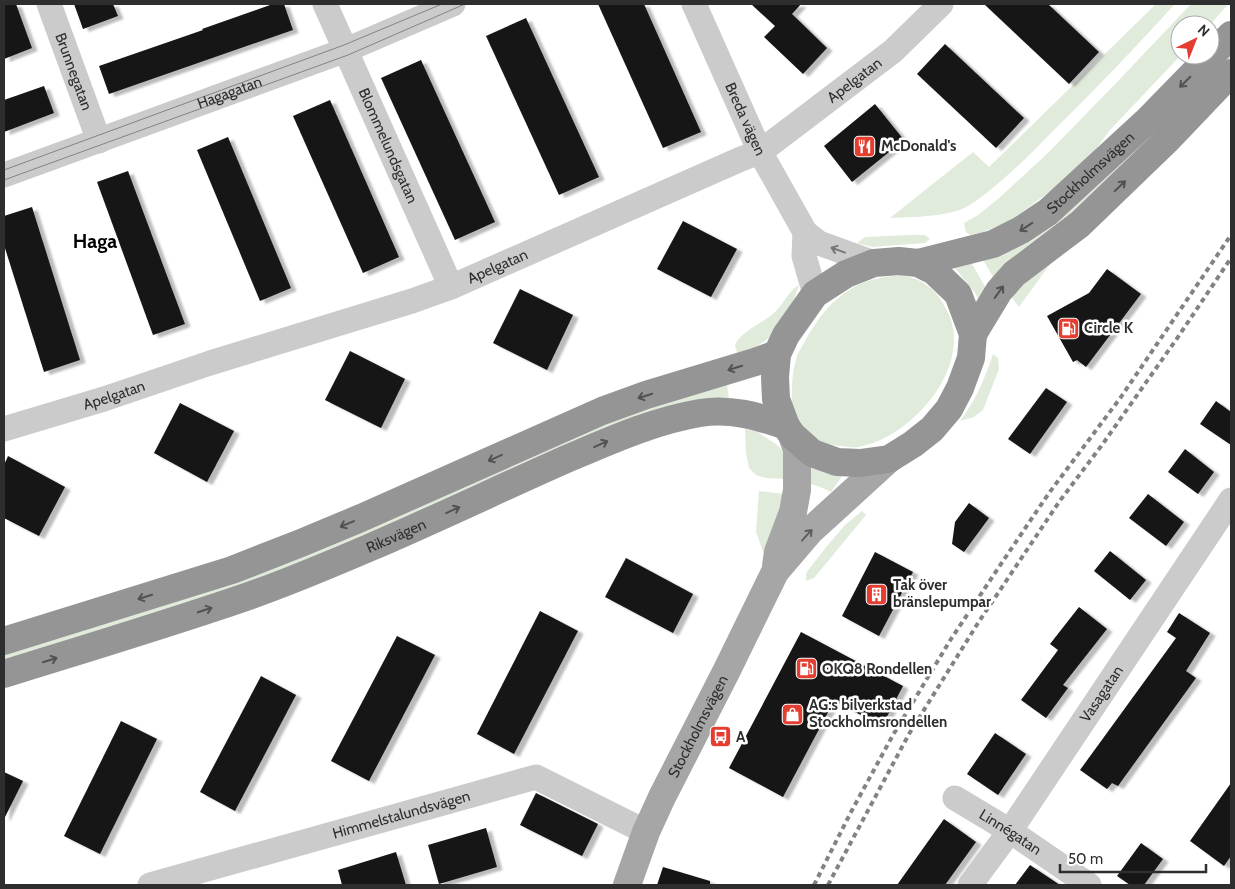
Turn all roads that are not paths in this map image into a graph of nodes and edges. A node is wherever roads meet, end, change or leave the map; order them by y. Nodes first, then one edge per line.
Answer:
1 (49, 4) edge
2 (326, 4) edge
3 (452, 4) edge
4 (694, 4) edge
5 (941, 4) edge
6 (1231, 35) edge
7 (346, 50) junction
8 (1231, 73) edge
9 (99, 141) junction
10 (760, 152) junction
11 (4, 175) edge
12 (804, 232) junction
13 (874, 263) junction
14 (918, 263) junction
15 (450, 287) junction
16 (815, 294) junction
17 (973, 334) junction
18 (777, 354) junction
19 (4, 429) edge
20 (789, 430) junction
21 (888, 459) junction
22 (1228, 512) edge
23 (775, 572) junction
24 (4, 641) edge
25 (4, 674) edge
26 (955, 798) dead end
27 (1010, 831) junction
28 (646, 832) junction
29 (150, 885) edge
30 (627, 885) edge
31 (970, 885) edge
32 (1089, 885) edge

1 - 9 street, Brunnegatan
2 - 7 street, Blommelundsgatan
3 - 7 street, Hagagatan
4 - 10 street, Breda vägen
5 - 10 street, Apelgatan
6 -> 14 highway, Stockholmsvägen
7 - 9 street, Hagagatan
7 - 15 street, Blommelundsgatan
17 -> 8 highway, Stockholmsvägen
9 - 11 street, Hagagatan
10 - 12 street, Breda vägen
10 - 15 street, Apelgatan
13 -> 12 street, Breda vägen
12 - 16 street, Breda vägen
13 - 14 highway
13 - 16 highway
14 - 17 highway
15 - 19 street, Apelgatan
16 - 18 highway
17 - 21 highway
18 - 20 highway
18 -> 24 highway, Riksvägen
20 - 21 highway
20 - 23 main road, Stockholmsvägen
25 -> 20 highway, Riksvägen
23 -> 21 main road, Stockholmsvägen
22 - 27 street, Vasagatan
23 - 28 main road, Stockholmsvägen
26 - 27 street, Linnégatan
27 - 31 street, Vasagatan
27 - 32 street, Linnégatan
28 - 29 street, Himmelstalundsvägen
28 - 30 main road, Stockholmsvägen

